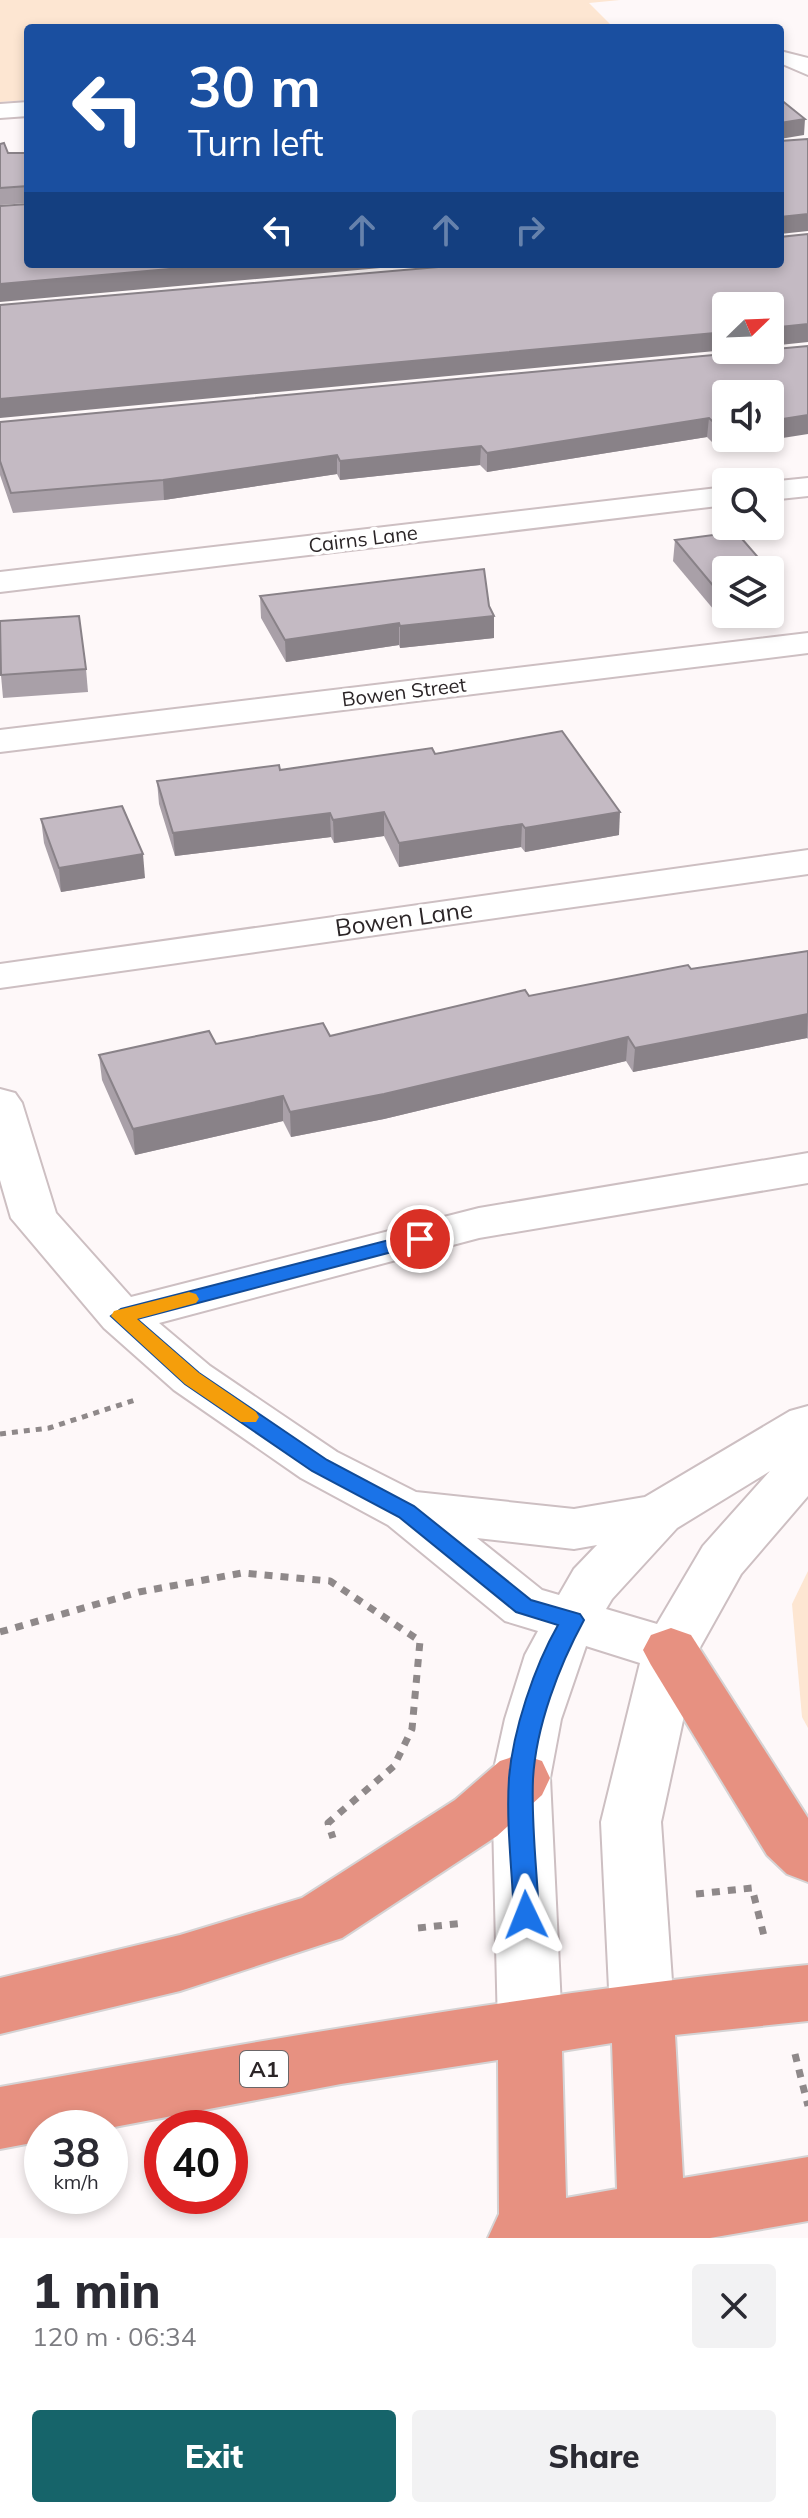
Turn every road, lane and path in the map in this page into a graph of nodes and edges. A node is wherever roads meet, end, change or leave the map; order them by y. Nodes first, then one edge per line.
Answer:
1 (24, 109) edge
2 (0, 111) edge
3 (808, 487) edge
4 (784, 490) edge
5 (712, 498) edge
6 (0, 582) edge
7 (808, 643) edge
8 (0, 741) edge
9 (808, 862) edge
10 (0, 976) edge
11 (0, 1103) edge
12 (808, 1168) edge
13 (121, 1316) junction
14 (192, 1378) junction
15 (808, 1424) edge
16 (0, 1434) edge
17 (808, 1462) edge
18 (407, 1511) junction
19 (658, 1514) junction
20 (572, 1620) junction
21 (0, 1632) edge
22 (671, 1650) junction
23 (521, 1778) junction
24 (335, 1844) dead end
25 (808, 1856) edge
26 (808, 1993) edge
27 (0, 2006) edge
28 (642, 2010) junction
29 (530, 2028) junction
30 (0, 2118) edge
31 (808, 2189) edge
32 (652, 2227) edge
33 (529, 2237) edge

1 - 2 street
3 - 4 street
5 - 6 street, Cairns Lane
7 - 8 street, Bowen Street
9 - 10 street, Bowen Lane
11 - 13 street
12 - 13 street
13 - 14 street
14 - 16 path
14 - 18 street
15 - 19 street
17 - 22 street
18 - 19 street
18 - 20 street
19 - 20 street
20 - 22 street
20 - 23 street
21 - 24 path
22 - 25 highway
22 - 28 street
23 - 27 highway
23 - 29 street
26 - 28 highway, A1
28 - 29 highway, A1
28 - 32 highway
29 - 30 highway, A1
29 - 33 highway
31 - 32 highway
32 - 33 highway

